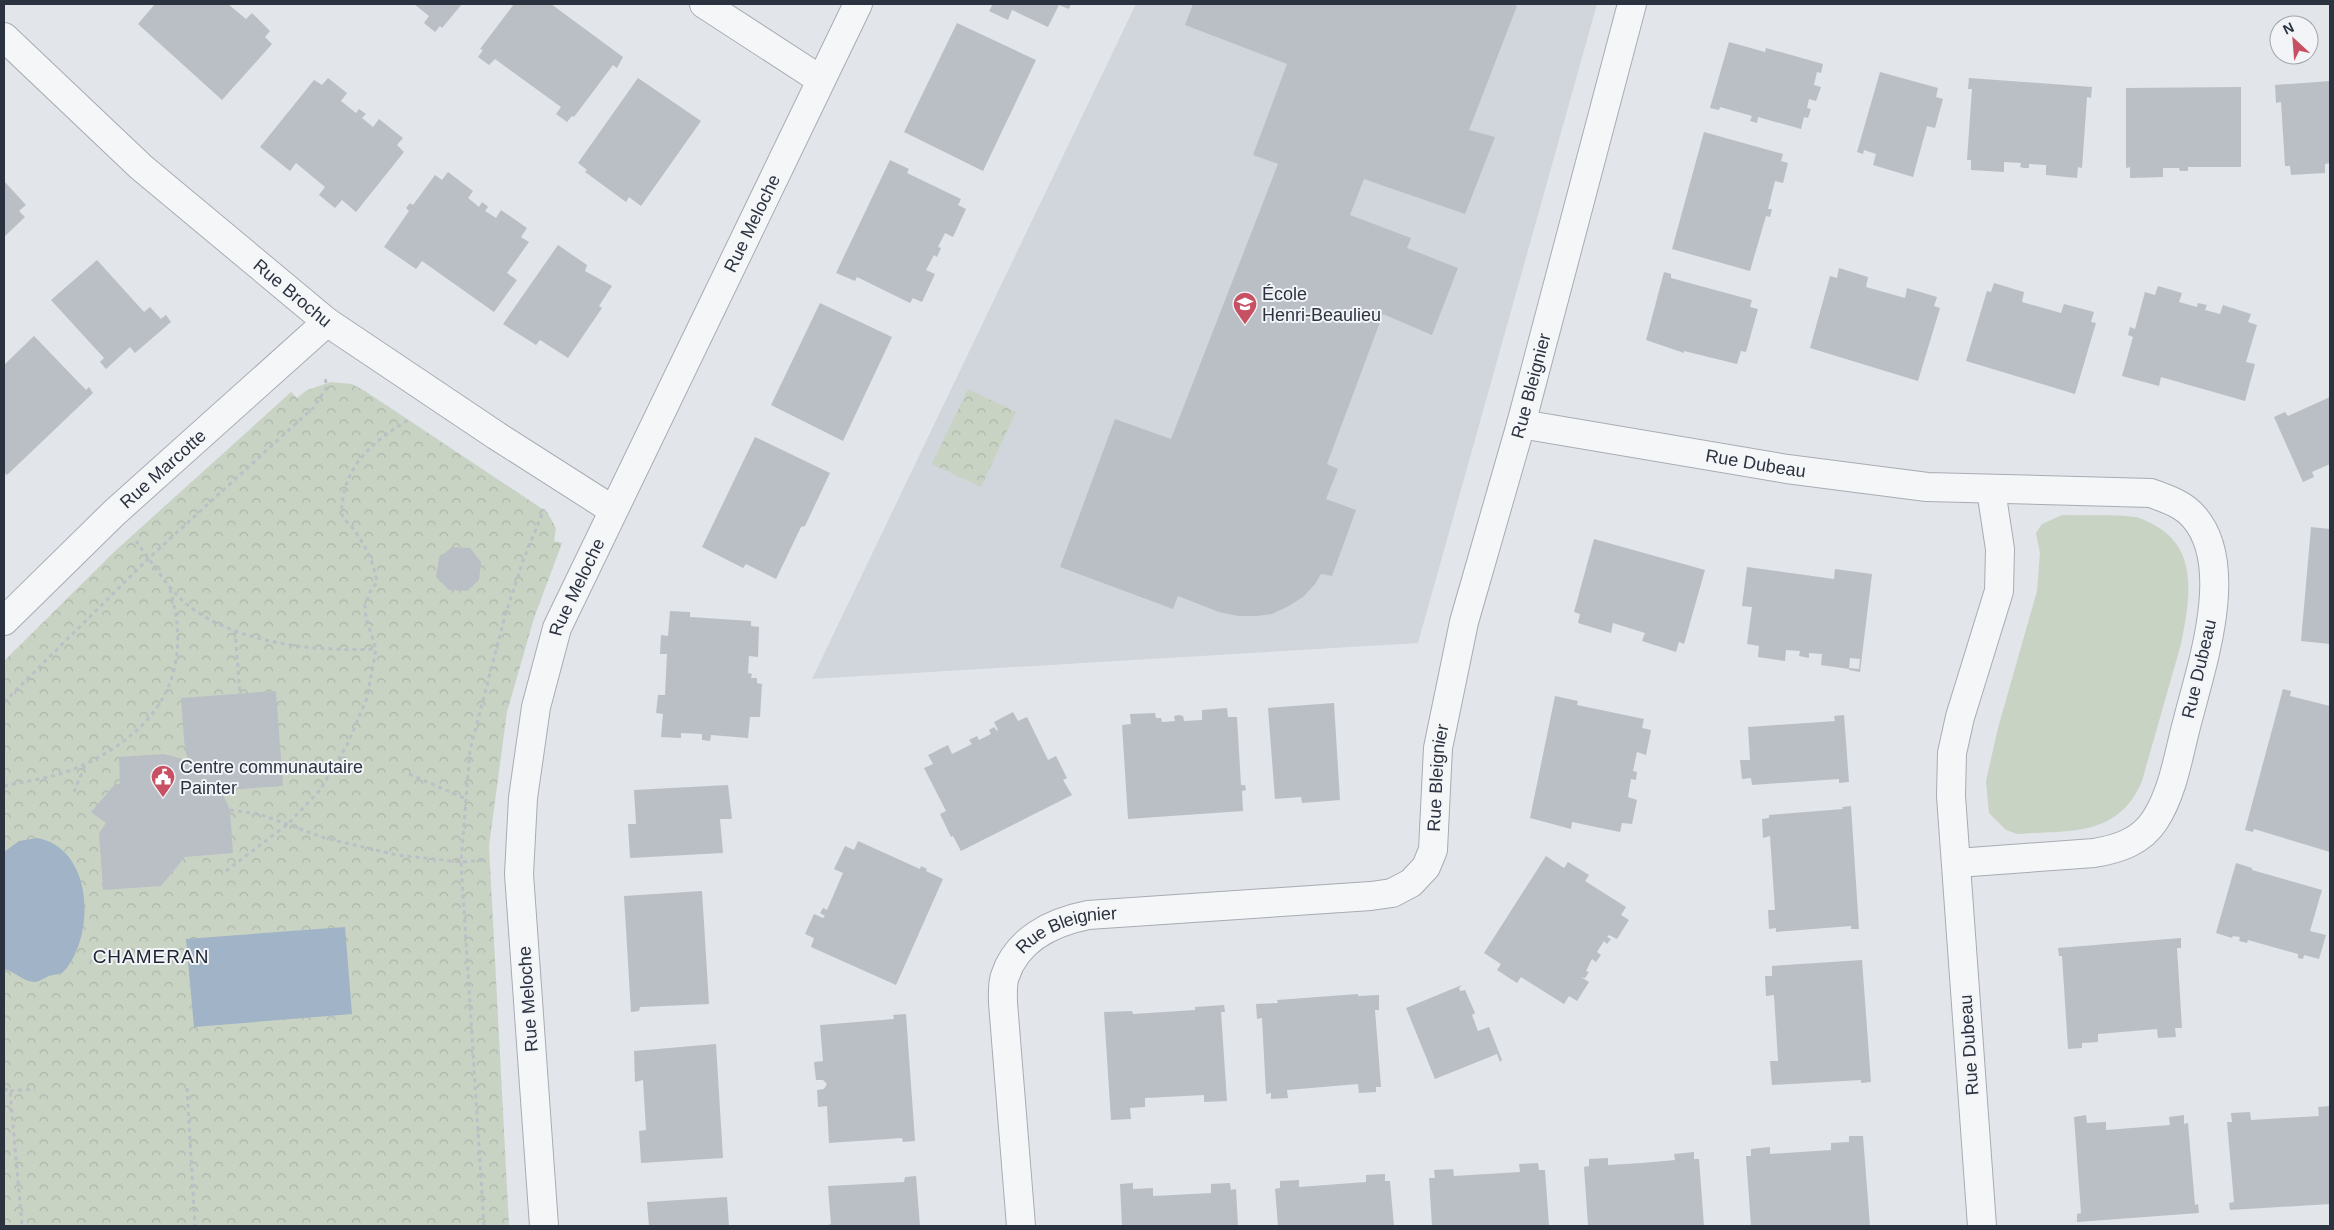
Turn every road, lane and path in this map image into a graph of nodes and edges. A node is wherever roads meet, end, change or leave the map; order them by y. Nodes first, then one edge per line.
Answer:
1 (704, 4) edge
2 (858, 4) edge
3 (1632, 4) edge
4 (4, 37) edge
5 (821, 80) junction
6 (327, 322) junction
7 (325, 378) dead end
8 (412, 418) dead end
9 (1521, 424) junction
10 (1990, 490) junction
11 (613, 510) junction
12 (130, 535) dead end
13 (149, 558) junction
14 (169, 584) junction
15 (4, 621) edge
16 (235, 631) junction
17 (376, 649) junction
18 (240, 694) dead end
19 (4, 702) edge
20 (86, 763) junction
21 (410, 774) dead end
22 (4, 786) edge
23 (74, 792) dead end
24 (466, 799) dead end
25 (230, 810) dead end
26 (288, 824) junction
27 (492, 860) dead end
28 (1956, 863) junction
29 (226, 871) dead end
30 (187, 1088) dead end
31 (4, 1089) edge
32 (35, 1089) dead end
33 (10, 1091) junction
34 (22, 1226) edge
35 (195, 1226) edge
36 (544, 1226) edge
37 (1021, 1226) edge
38 (1982, 1226) edge

1 - 5 street
2 - 5 street, Rue Meloche
3 - 9 street, Rue Bleignier
4 - 6 street, Rue Brochu
5 - 11 street, Rue Meloche
6 - 11 street, Rue Brochu
6 - 15 street, Rue Marcotte
7 - 13 path
8 - 17 path
9 - 10 street, Rue Dubeau
9 - 37 street, Rue Bleignier
10 - 28 street, Rue Dubeau
10 - 28 street, Rue Dubeau
11 - 36 street, Rue Meloche
12 - 13 path
13 - 14 path
13 - 19 path
14 - 16 path
14 - 20 path
16 - 17 path
16 - 18 path
17 - 26 path
20 - 22 path
20 - 23 path
21 - 24 path
25 - 26 path
26 - 27 path
26 - 29 path
28 - 38 street, Rue Dubeau
30 - 35 path
31 - 33 path
32 - 33 path
33 - 34 path

